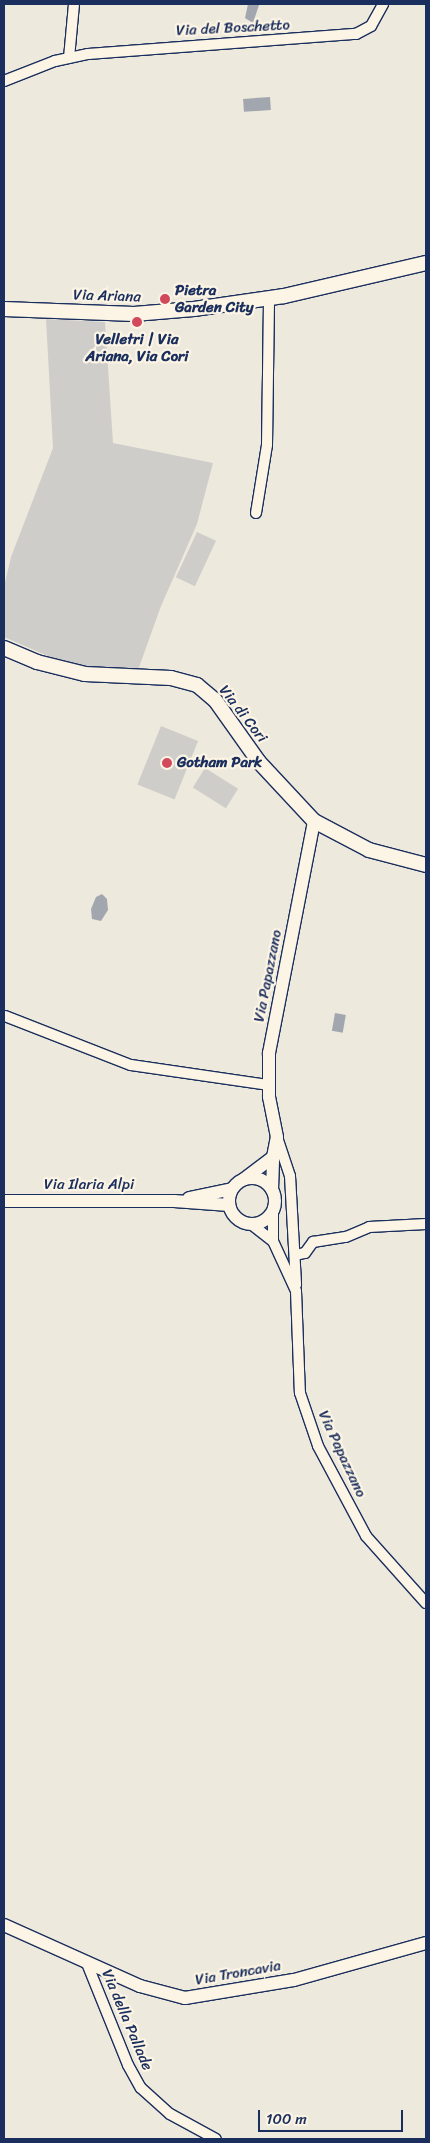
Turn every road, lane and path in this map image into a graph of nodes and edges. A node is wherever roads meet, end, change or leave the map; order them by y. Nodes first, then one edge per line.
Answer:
1 (74, 4) edge
2 (383, 4) edge
3 (69, 58) junction
4 (4, 81) edge
5 (426, 263) edge
6 (269, 299) junction
7 (4, 309) edge
8 (256, 513) dead end
9 (4, 648) edge
10 (314, 821) junction
11 (426, 865) edge
12 (5, 1016) dead end
13 (268, 1086) junction
14 (277, 1137) junction
15 (273, 1157) junction
16 (244, 1179) junction
17 (232, 1189) junction
18 (272, 1190) junction
19 (174, 1200) junction
20 (4, 1201) edge
21 (229, 1205) junction
22 (273, 1208) junction
23 (251, 1224) junction
24 (426, 1224) edge
25 (273, 1241) junction
26 (296, 1255) junction
27 (296, 1291) junction
28 (426, 1603) edge
29 (4, 1925) edge
30 (426, 1943) edge
31 (86, 1961) junction
32 (216, 2139) edge

1 - 3 street
2 - 3 street, Via del Boschetto
3 - 4 street, Via del Boschetto
5 - 6 main road, Via Ariana
6 - 7 main road, Via Ariana
6 - 8 street
9 - 10 main road, Via di Cori
10 - 11 main road, Via di Cori
10 - 13 street, Via Papazzano
12 - 13 street
13 - 14 street, Via Papazzano
14 - 15 street, Via Papazzano
14 - 26 street, Via Papazzano
15 - 16 street
15 - 18 street, Via Papazzano
16 - 17 street
16 - 18 street
17 - 19 street, Via Ilaria Alpi
17 - 21 street
18 - 22 street
19 - 20 street, Via Ilaria Alpi
19 - 21 street, Via Ilaria Alpi
21 - 23 street
22 - 23 street
22 - 25 street, Via Papazzano
23 - 25 street, Via Papazzano
24 - 26 street
25 - 27 street, Via Papazzano
26 - 27 street, Via Papazzano
27 - 28 street, Via Papazzano
29 - 31 street, Via Troncavia
30 - 31 street, Via Troncavia
31 - 32 street, Via della Pallade

